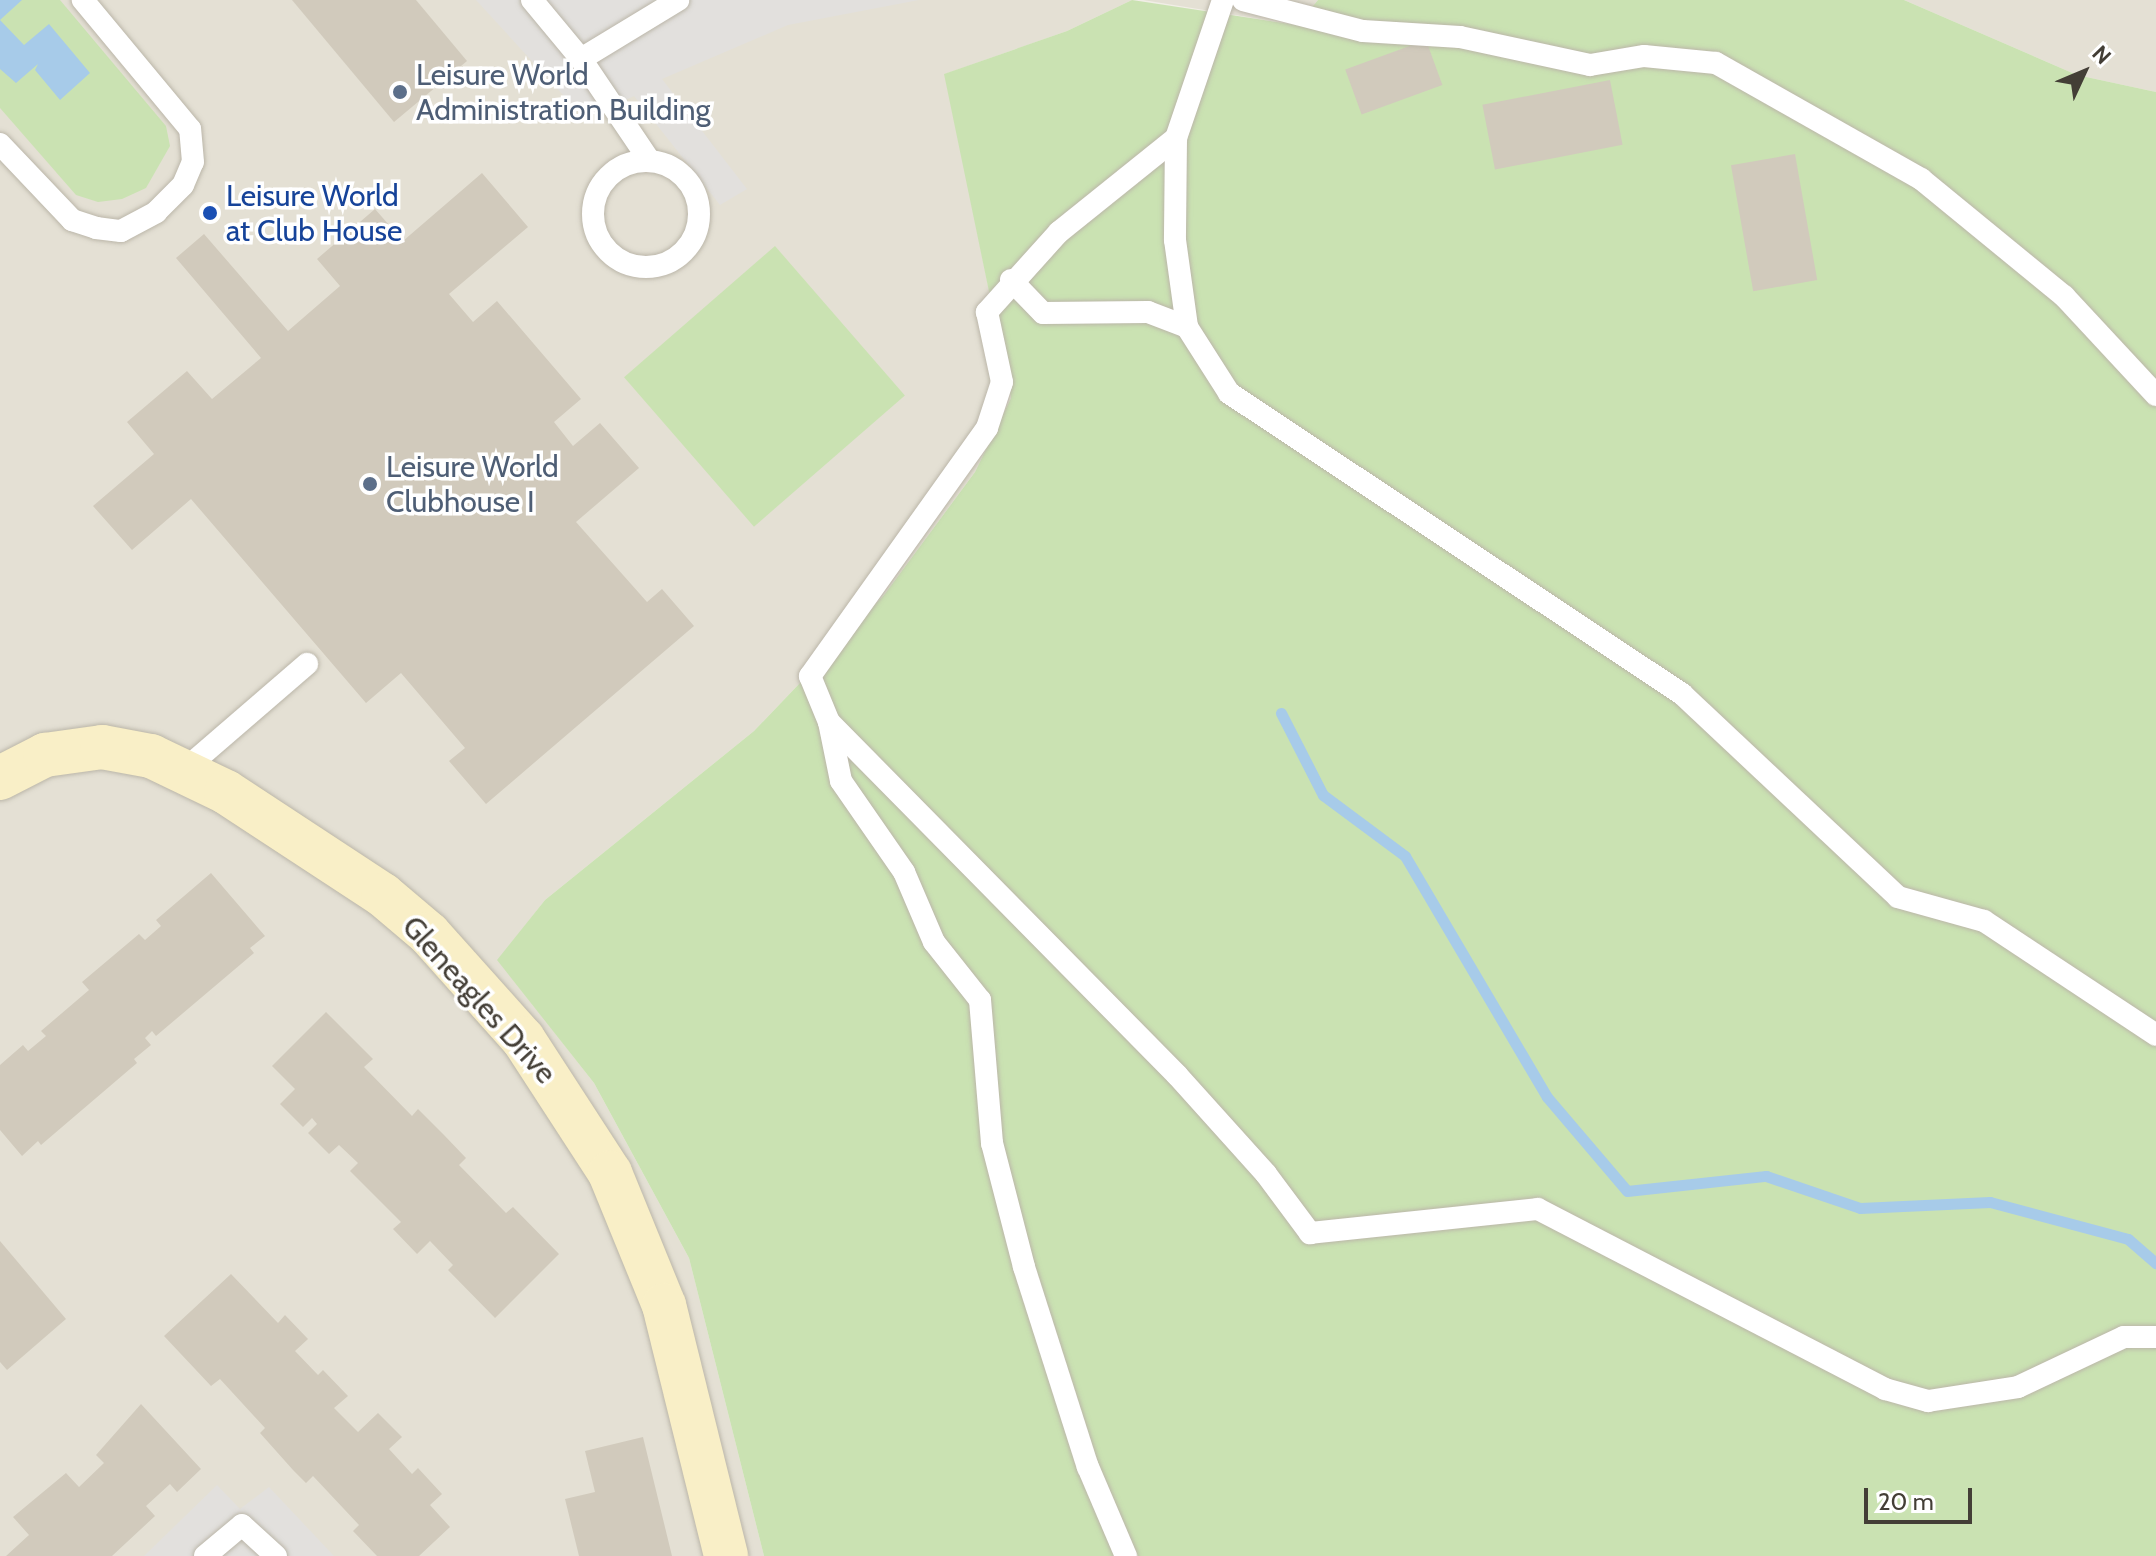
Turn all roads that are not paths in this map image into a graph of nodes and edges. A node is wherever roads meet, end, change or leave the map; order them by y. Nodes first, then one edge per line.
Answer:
1 (83, 0) edge
2 (532, 0) edge
3 (678, 0) edge
4 (1223, 0) edge
5 (1243, 0) edge
6 (581, 59) junction
7 (1176, 138) junction
8 (0, 144) edge
9 (649, 160) junction
10 (1011, 280) junction
11 (1187, 327) junction
12 (2156, 395) edge
13 (307, 664) dead end
14 (829, 722) junction
15 (183, 771) junction
16 (0, 778) edge
17 (2156, 1035) edge
18 (2156, 1337) edge
19 (205, 1556) edge
20 (276, 1556) edge
21 (726, 1556) edge
22 (1126, 1556) edge

1 - 8 lane
2 - 6 lane
3 - 6 lane
4 - 7 lane
5 - 12 lane
6 - 9 lane
7 - 10 lane
7 - 11 lane
9 - 9 lane
10 - 11 lane
10 - 14 lane
11 - 17 lane
13 - 15 lane
14 - 18 lane
14 - 22 lane
15 - 16 street, Gleneagles Drive
15 - 21 street, Gleneagles Drive
19 - 20 lane

